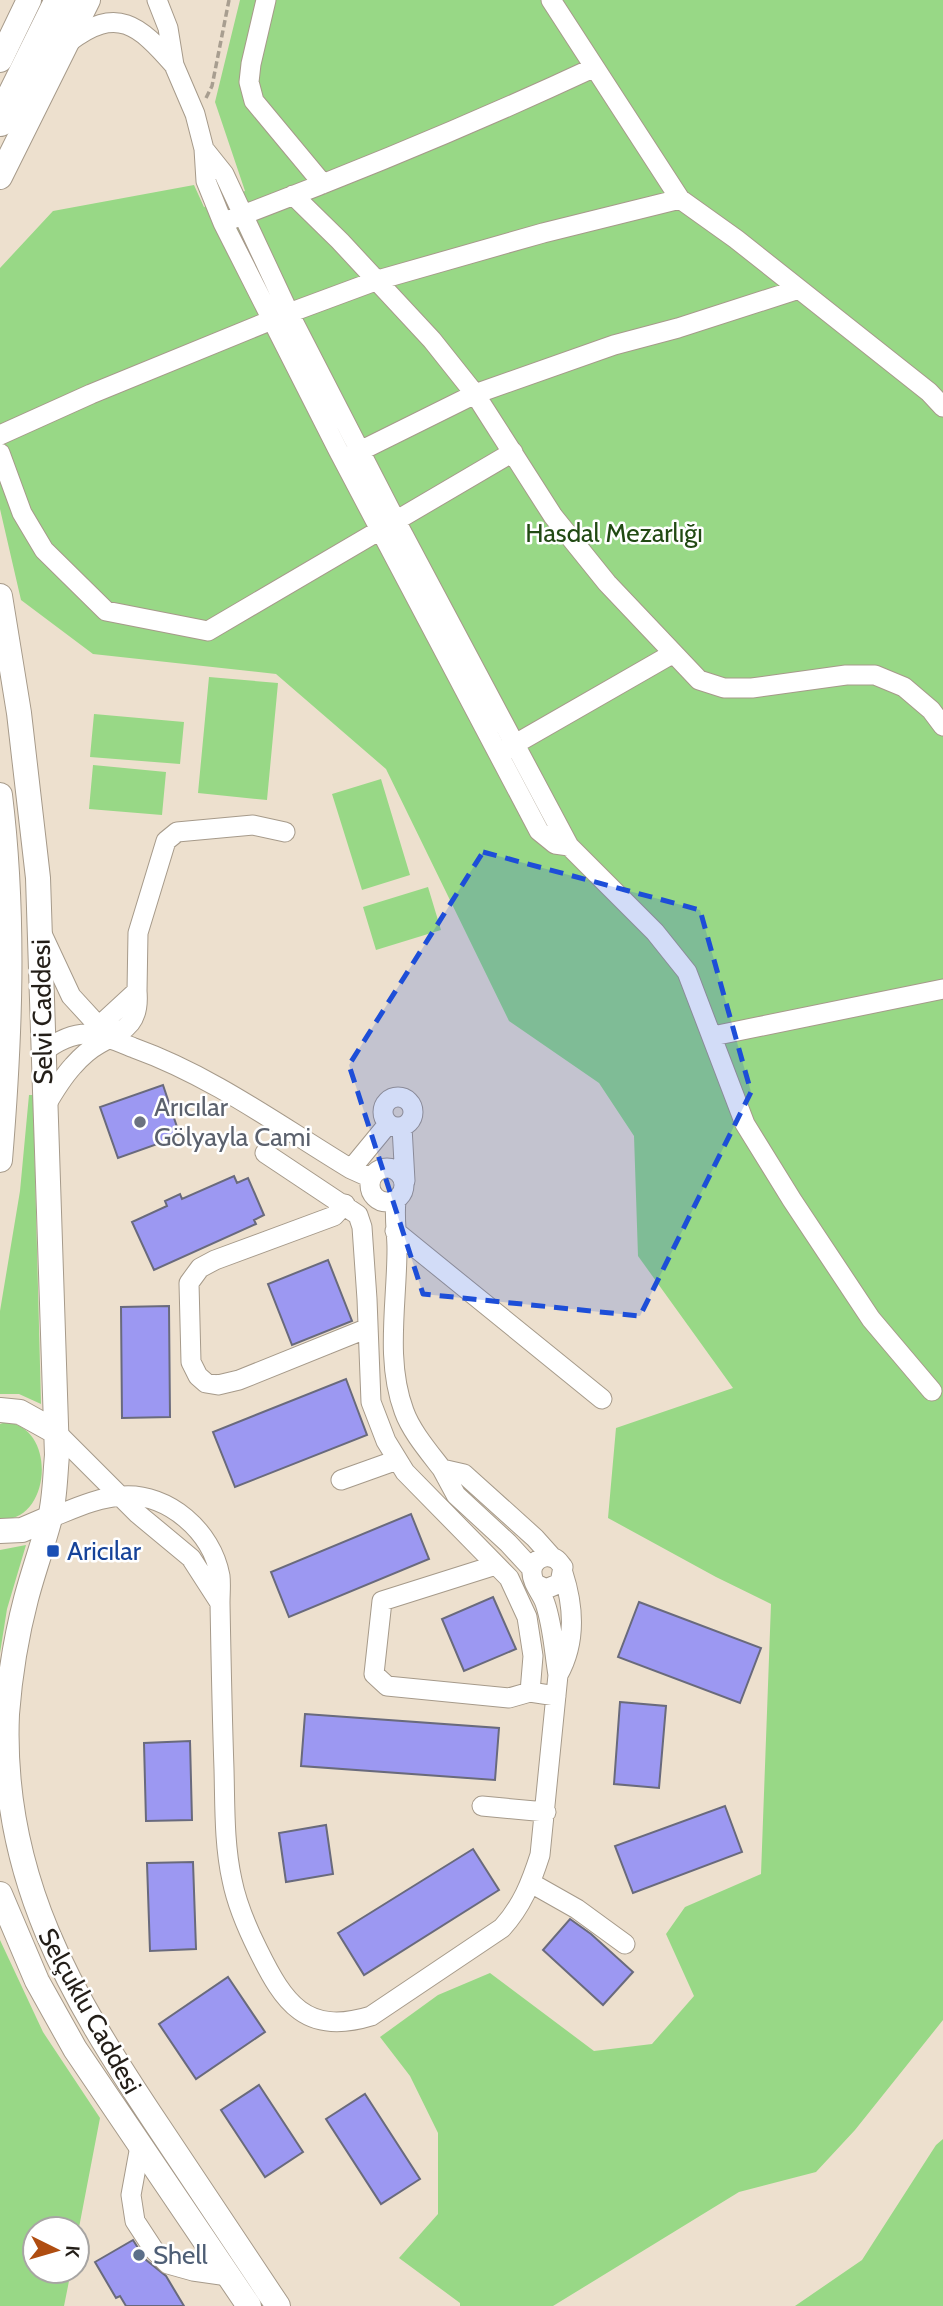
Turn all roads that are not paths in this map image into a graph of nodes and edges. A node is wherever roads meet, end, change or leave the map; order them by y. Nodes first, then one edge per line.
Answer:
1 (29, 0) edge
2 (60, 0) edge
3 (88, 0) edge
4 (157, 0) edge
5 (266, 0) edge
6 (551, 0) edge
7 (69, 42) junction
8 (0, 60) edge
9 (174, 65) junction
10 (593, 68) junction
11 (0, 121) edge
12 (204, 149) junction
13 (0, 177) edge
14 (323, 184) junction
15 (293, 195) junction
16 (680, 199) junction
17 (242, 215) junction
18 (223, 222) junction
19 (377, 280) junction
20 (796, 289) junction
21 (289, 313) junction
22 (271, 321) junction
23 (475, 394) junction
24 (943, 407) edge
25 (0, 435) edge
26 (513, 452) junction
27 (0, 453) edge
28 (352, 456) junction
29 (388, 525) junction
30 (0, 596) edge
31 (672, 654) junction
32 (943, 726) edge
33 (506, 749) junction
34 (0, 795) edge
35 (285, 832) dead end
36 (41, 932) junction
37 (42, 976) junction
38 (943, 989) edge
39 (5, 998) edge
40 (105, 1032) junction
41 (713, 1036) junction
42 (43, 1052) junction
43 (44, 1108) junction
44 (3, 1129) junction
45 (265, 1153) dead end
46 (0, 1160) edge
47 (351, 1169) junction
48 (372, 1178) junction
49 (405, 1181) junction
50 (396, 1201) junction
51 (345, 1204) junction
52 (395, 1231) junction
53 (368, 1328) junction
54 (932, 1391) dead end
55 (602, 1399) dead end
56 (0, 1410) edge
57 (56, 1432) junction
58 (397, 1460) junction
59 (442, 1469) junction
60 (341, 1480) dead end
61 (122, 1496) junction
62 (50, 1518) junction
63 (0, 1531) edge
64 (496, 1564) junction
65 (558, 1565) junction
66 (534, 1576) junction
67 (558, 1675) junction
68 (530, 1692) junction
69 (556, 1696) junction
70 (482, 1806) dead end
71 (546, 1812) junction
72 (531, 1883) junction
73 (0, 1894) edge
74 (625, 1944) dead end
75 (140, 2146) junction
76 (228, 2276) junction
77 (248, 2306) edge
78 (278, 2306) edge

1 - 8 main road
2 - 11 highway
3 - 7 main road
4 - 9 street
5 - 14 street
6 - 10 street
7 - 9 street
7 - 13 main road
9 - 12 street
10 - 14 street
10 - 16 street
12 - 17 street
12 - 18 street
14 - 15 street
15 - 17 street
15 - 19 street
16 - 19 street
16 - 20 street
17 - 18 street
17 - 21 street
18 - 22 street
19 - 21 street
19 - 23 street
20 - 23 street
20 - 24 street
21 - 22 street
21 - 28 street
22 - 25 street
22 - 28 street
23 - 26 street
23 - 28 street
26 - 29 street
26 - 31 street
27 - 29 street
28 - 29 street
29 - 33 street
30 - 36 main road, Selvi Caddesi
31 - 32 street
31 - 33 street
33 - 41 street
34 - 39 main road, Selvi Caddesi
35 - 40 street
36 - 37 main road, Selvi Caddesi
36 - 40 street
37 - 39 main road
37 - 42 main road, Selvi Caddesi
38 - 41 street
39 - 44 main road, Selvi Caddesi
40 - 42 street
40 - 43 street
40 - 47 street
41 - 54 street
42 - 43 main road, Selvi Caddesi
42 - 44 main road
43 - 57 main road, Selvi Caddesi
44 - 46 main road, Selvi Caddesi
45 - 51 street
47 - 48 street
47 - 49 street
48 - 49 street
48 - 50 street
49 - 50 street
50 - 52 street
51 - 53 street
51 - 53 street
52 - 55 street
52 - 59 street
53 - 58 street
56 - 57 main road
57 - 61 street
57 - 62 main road, Selçuklu Caddesi
58 - 60 street
58 - 64 street
59 - 65 street
59 - 66 street
61 - 62 street
61 - 72 street
62 - 63 main road
62 - 78 main road, Selçuklu Caddesi
64 - 68 street
64 - 68 street
65 - 66 street
65 - 66 street
65 - 67 street
66 - 67 street
67 - 69 street
68 - 69 street
69 - 71 street
70 - 71 street
71 - 72 street
72 - 74 street
73 - 75 main road, Selçuklu Caddesi
75 - 76 main road, Selçuklu Caddesi
75 - 76 street
76 - 77 main road, Selçuklu Caddesi

